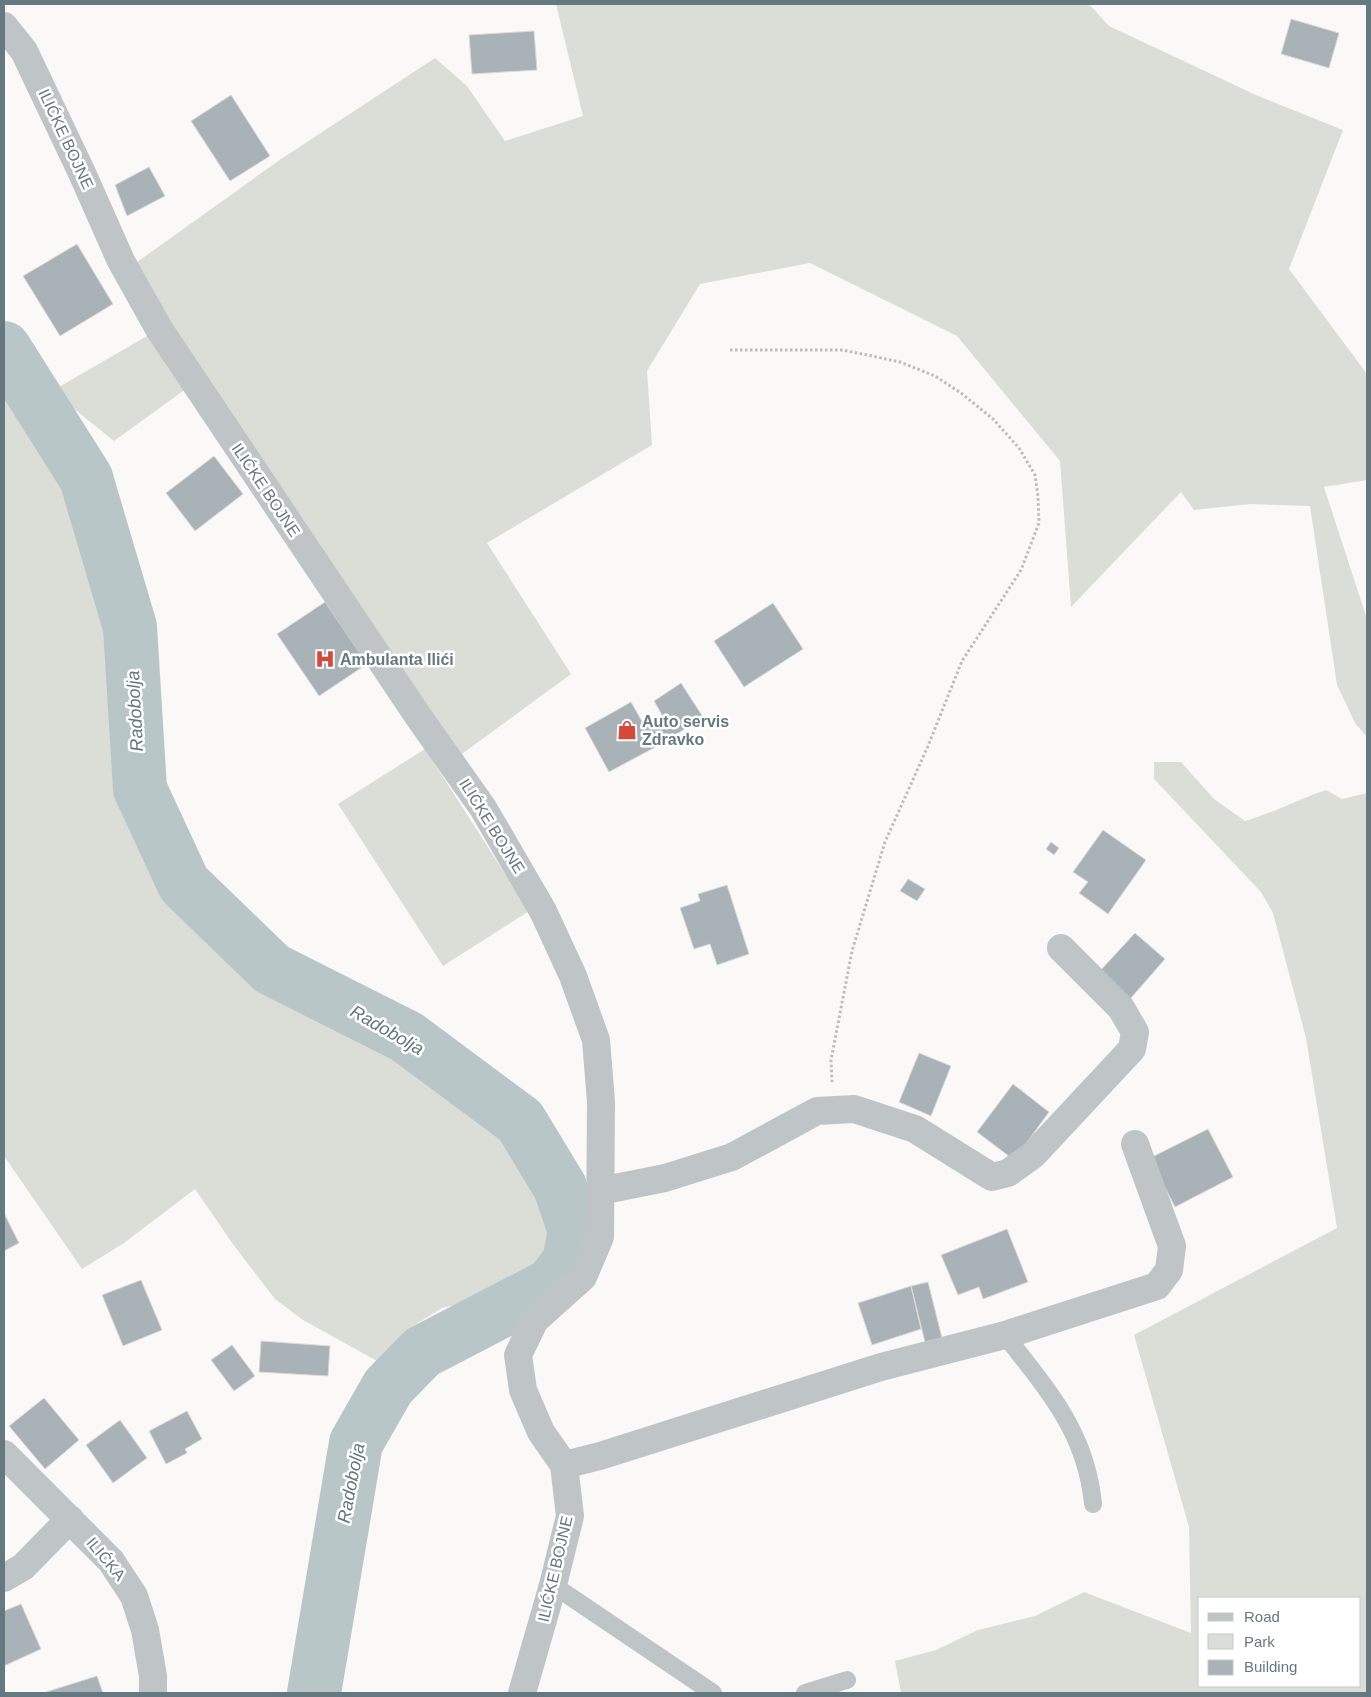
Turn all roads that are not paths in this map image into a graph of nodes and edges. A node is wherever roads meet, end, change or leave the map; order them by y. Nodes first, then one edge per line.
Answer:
1 (4, 26) edge
2 (1061, 948) dead end
3 (1135, 1144) dead end
4 (600, 1191) junction
5 (1005, 1335) junction
6 (4, 1454) edge
7 (564, 1465) junction
8 (1093, 1504) dead end
9 (70, 1519) junction
10 (4, 1578) edge
11 (553, 1586) junction
12 (847, 1680) dead end
13 (153, 1693) edge
14 (522, 1693) edge
15 (713, 1693) edge
16 (805, 1693) edge

1 - 4 street, ILIĆKE BOJNE
2 - 4 street
3 - 5 street
4 - 7 street, ILIĆKE BOJNE
5 - 7 street
5 - 8 lane
6 - 9 street, ILIĆKA
7 - 11 street, ILIĆKE BOJNE
9 - 10 street
9 - 13 street, ILIĆKA
11 - 14 street, ILIĆKE BOJNE
11 - 15 lane
12 - 16 lane

